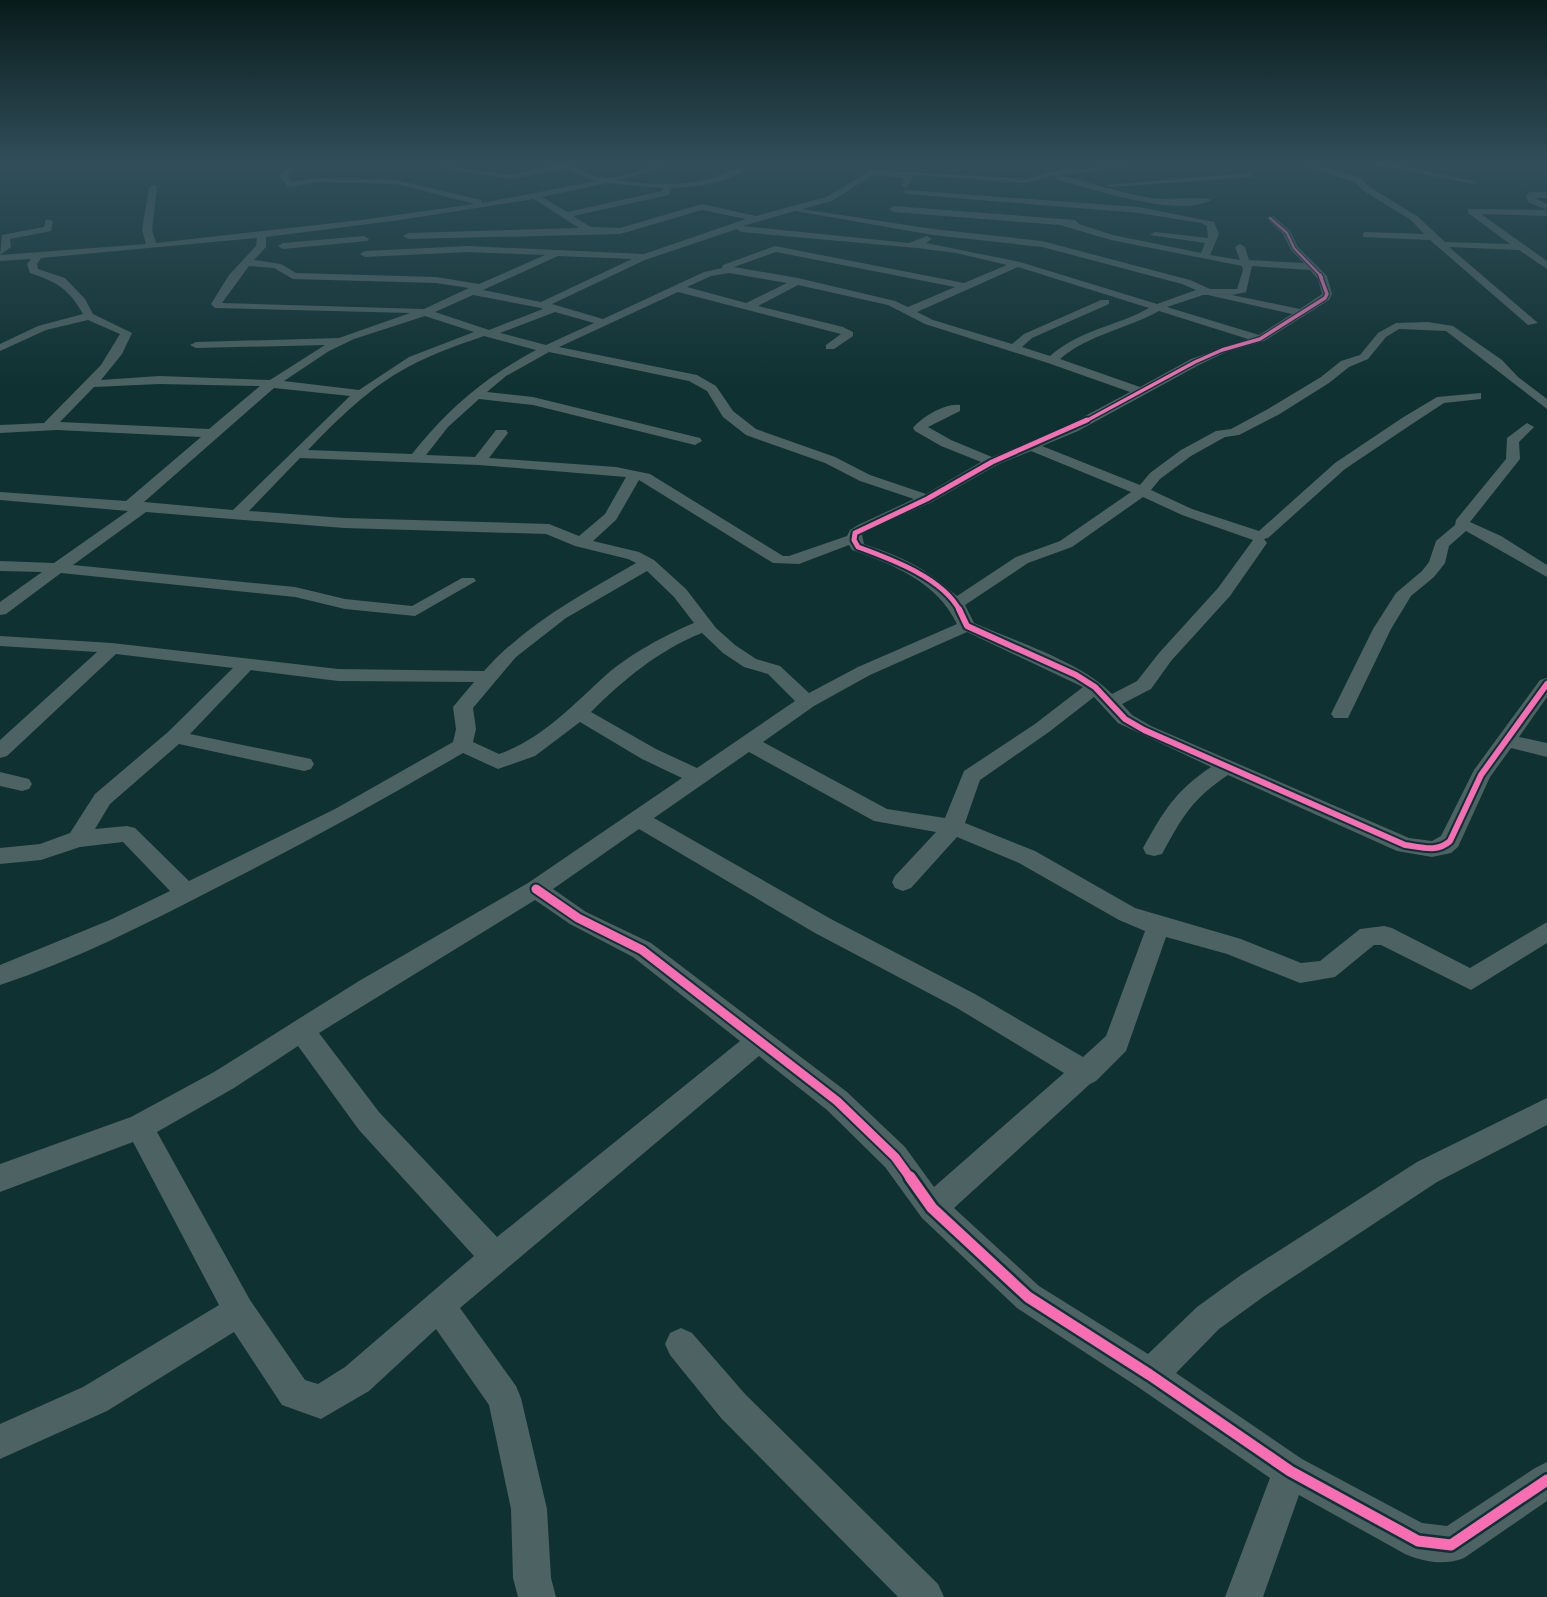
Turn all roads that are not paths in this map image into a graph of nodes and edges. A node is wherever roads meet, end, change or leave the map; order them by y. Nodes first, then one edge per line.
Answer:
1 (150, 239) edge
2 (230, 239) edge
3 (262, 239) edge
4 (364, 239) dead end
5 (615, 239) edge
6 (638, 239) edge
7 (698, 239) edge
8 (790, 239) edge
9 (839, 239) edge
10 (925, 239) edge
11 (992, 239) edge
12 (1124, 239) edge
13 (1192, 239) edge
14 (1290, 239) edge
15 (1434, 239) edge
16 (1507, 239) edge
17 (1212, 241) joint
18 (629, 243) junction
19 (917, 245) junction
20 (1444, 245) junction
21 (152, 247) junction
22 (261, 247) junction
23 (1240, 247) dead end
24 (1519, 247) junction
25 (771, 249) junction
26 (559, 253) junction
27 (365, 254) dead end
28 (38, 256) junction
29 (1201, 256) junction
30 (645, 257) junction
31 (0, 258) edge
32 (247, 263) junction
33 (1245, 263) junction
34 (1017, 264) junction
35 (1547, 266) edge
36 (1313, 267) junction
37 (729, 270) junction
38 (798, 281) junction
39 (968, 287) junction
40 (677, 288) junction
41 (474, 289) junction
42 (1208, 292) junction
43 (1105, 302) dead end
44 (541, 304) junction
45 (746, 306) junction
46 (1155, 307) junction
47 (555, 308) junction
48 (425, 312) junction
49 (907, 313) junction
50 (1303, 313) junction
51 (89, 316) junction
52 (603, 322) junction
53 (1532, 323) dead end
54 (485, 333) junction
55 (1260, 339) junction
56 (342, 340) junction
57 (196, 345) dead end
58 (830, 347) dead end
59 (0, 348) edge
60 (548, 348) junction
61 (1014, 348) junction
62 (1052, 360) junction
63 (273, 383) junction
64 (89, 384) junction
65 (1142, 391) junction
66 (362, 394) junction
67 (476, 395) junction
68 (1478, 396) dead end
69 (1547, 405) edge
70 (955, 408) dead end
71 (48, 426) junction
72 (1527, 427) dead end
73 (0, 429) edge
74 (210, 433) junction
75 (501, 433) dead end
76 (695, 441) dead end
77 (1031, 446) junction
78 (299, 454) junction
79 (416, 458) junction
80 (479, 461) junction
81 (992, 462) junction
82 (635, 475) junction
83 (1142, 491) junction
84 (0, 496) edge
85 (927, 499) junction
86 (137, 506) junction
87 (237, 514) junction
88 (1463, 526) junction
89 (854, 540) junction
90 (581, 543) junction
91 (1259, 543) dead end
92 (648, 563) junction
93 (0, 566) edge
94 (56, 568) junction
95 (1547, 572) edge
96 (468, 581) dead end
97 (956, 604) junction
98 (0, 610) edge
99 (706, 625) junction
100 (968, 626) junction
101 (0, 641) edge
102 (112, 648) junction
103 (246, 665) junction
104 (489, 677) junction
105 (1547, 684) edge
106 (1102, 695) junction
107 (807, 702) junction
108 (579, 713) junction
109 (1341, 714) dead end
110 (175, 737) junction
111 (1507, 740) junction
112 (747, 742) junction
113 (462, 745) junction
114 (1547, 750) edge
115 (0, 751) edge
116 (304, 764) dead end
117 (1227, 766) junction
118 (698, 777) junction
119 (0, 779) edge
120 (22, 784) dead end
121 (638, 818) junction
122 (953, 827) junction
123 (78, 839) junction
124 (1154, 848) dead end
125 (0, 856) edge
126 (902, 881) dead end
127 (536, 889) junction
128 (186, 893) junction
129 (1157, 926) junction
130 (1547, 931) edge
131 (0, 975) edge
132 (302, 1031) junction
133 (758, 1041) junction
134 (1087, 1073) junction
135 (1547, 1111) edge
136 (140, 1127) junction
137 (0, 1178) edge
138 (932, 1208) junction
139 (496, 1258) junction
140 (439, 1305) junction
141 (239, 1311) junction
142 (681, 1344) dead end
143 (1150, 1375) junction
144 (0, 1442) edge
145 (1290, 1471) junction
146 (1547, 1480) edge
147 (537, 1597) edge
148 (925, 1597) edge
149 (1244, 1597) edge

1 - 21 street
2 - 21 street
3 - 22 street
4 - 22 street
5 - 18 street
6 - 18 street
7 - 30 street
8 - 25 street
9 - 19 street
10 - 19 street
11 - 42 street
12 - 29 street
13 - 17 street
14 - 36 street
15 - 20 street
16 - 24 street
17 - 29 street
18 - 26 street
18 - 30 street
19 - 34 street
20 - 24 street
20 - 53 street
21 - 28 street
22 - 32 street
23 - 33 street
24 - 35 street
25 - 37 street
25 - 39 street
26 - 27 street
26 - 41 street
28 - 31 street
28 - 51 street
29 - 33 street
30 - 44 street
32 - 41 street
32 - 48 street
33 - 36 street
33 - 42 street
34 - 39 street
34 - 46 street
36 - 50 street
37 - 38 street
37 - 40 street
38 - 45 street
38 - 49 street
39 - 49 street
40 - 45 street
40 - 52 street
41 - 44 street
41 - 48 street
42 - 46 street
42 - 50 street
43 - 61 street
44 - 47 street
45 - 58 street
46 - 55 street
46 - 62 street
47 - 52 street
47 - 54 street
48 - 54 street
48 - 56 street
49 - 61 street
50 - 55 street
51 - 59 street
51 - 64 street
52 - 60 street
54 - 60 street
54 - 66 street
55 - 65 street
56 - 57 street
56 - 63 street
60 - 67 street
60 - 85 street
61 - 62 street
62 - 65 street
63 - 64 street
63 - 66 street
63 - 74 street
64 - 71 street
65 - 77 street
66 - 78 street
67 - 76 street
67 - 79 street
68 - 83 street
69 - 83 street
70 - 81 street
71 - 73 street
71 - 74 street
72 - 88 street
74 - 86 street
75 - 80 street
77 - 81 street
77 - 83 street
78 - 79 street
78 - 87 street
79 - 80 street
80 - 82 street
81 - 85 street
82 - 89 street
82 - 90 street
83 - 97 street
84 - 86 street
85 - 89 street
86 - 87 street
86 - 94 street
87 - 90 street
88 - 95 street
88 - 109 street
89 - 97 street
90 - 92 street
91 - 106 street
92 - 99 street
92 - 104 street
93 - 94 street
94 - 96 street
94 - 98 street
97 - 100 street
99 - 107 street
99 - 108 street
100 - 106 street
100 - 107 street
101 - 102 street
102 - 103 street
102 - 115 street
103 - 104 street
103 - 110 street
104 - 113 street
105 - 111 street
106 - 117 street
106 - 122 street
107 - 112 street
108 - 113 street
108 - 118 street
110 - 116 street
110 - 123 street
111 - 114 street
111 - 117 street
112 - 118 street
112 - 122 street
113 - 128 street
117 - 124 street
118 - 121 street
119 - 120 street
121 - 127 street
121 - 134 street
122 - 126 street
122 - 129 street
123 - 125 street
123 - 128 street
127 - 132 street
127 - 133 street
128 - 131 street
129 - 130 street
129 - 134 street
132 - 136 street
132 - 139 street
133 - 138 street
133 - 139 street
134 - 138 street
135 - 143 street
136 - 137 street
136 - 141 street
138 - 143 street
139 - 140 street
140 - 141 street
140 - 147 street
141 - 144 street
142 - 148 street
143 - 145 street
145 - 146 street
145 - 149 street

